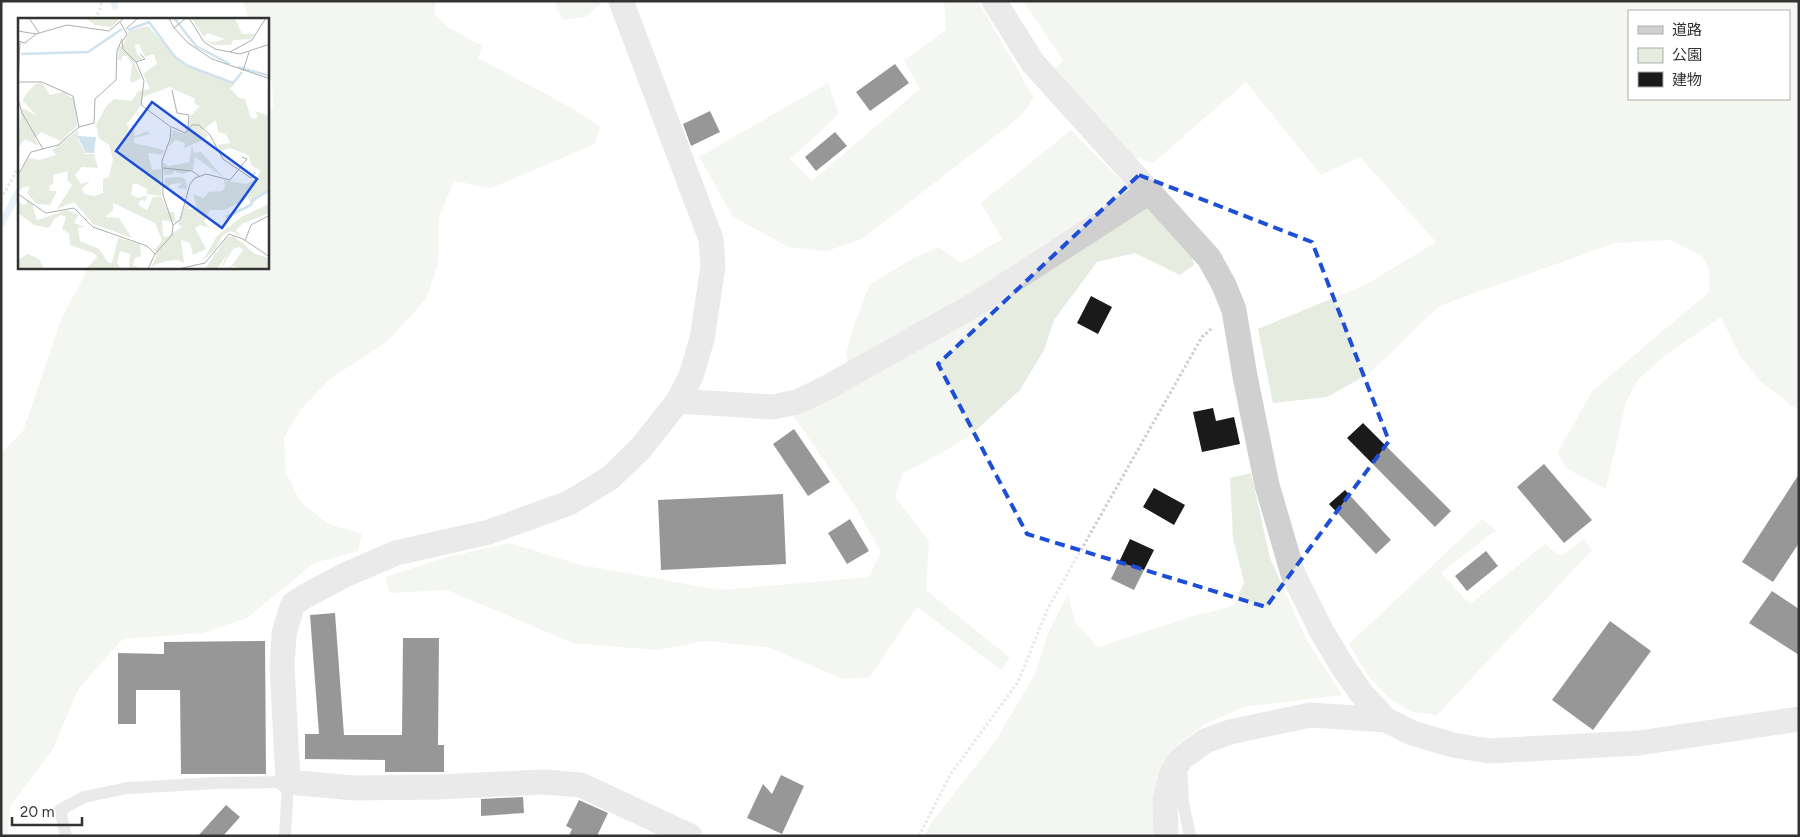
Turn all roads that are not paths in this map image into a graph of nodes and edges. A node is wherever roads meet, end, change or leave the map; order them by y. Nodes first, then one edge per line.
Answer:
1 (622, 1) edge
2 (994, 1) edge
3 (1149, 192) junction
4 (678, 402) junction
5 (1386, 720) junction
6 (1799, 720) edge
7 (1181, 759) junction
8 (288, 782) junction
9 (66, 836) edge
10 (284, 836) edge
11 (690, 836) edge
12 (1166, 836) edge
13 (1190, 836) edge

1 - 4 street
2 - 3 street
3 - 4 street
3 - 5 street
4 - 8 street
5 - 6 street
5 - 7 street
7 - 12 street
7 - 13 lane
8 - 9 lane
8 - 10 lane
8 - 11 street

